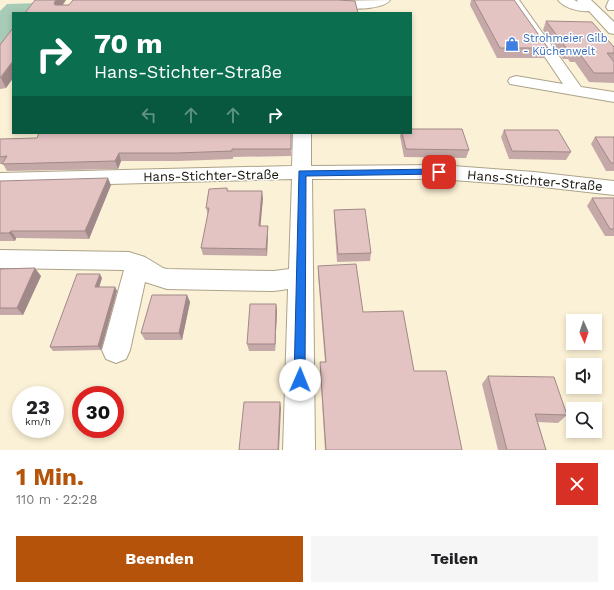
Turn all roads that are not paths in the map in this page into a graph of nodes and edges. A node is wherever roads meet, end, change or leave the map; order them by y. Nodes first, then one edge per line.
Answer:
1 (384, 0) edge
2 (513, 0) edge
3 (564, 0) edge
4 (311, 4) edge
5 (603, 4) edge
6 (614, 30) edge
7 (516, 81) dead end
8 (575, 90) junction
9 (614, 97) edge
10 (302, 134) edge
11 (302, 173) junction
12 (0, 180) edge
13 (614, 188) edge
14 (0, 259) edge
15 (137, 264) junction
16 (301, 278) junction
17 (116, 350) dead end
18 (299, 450) edge

1 - 4 street
2 - 8 street
3 - 5 street
5 - 6 street
7 - 8 street
8 - 9 street
10 - 11 street
11 - 12 street, Hans-Stichter-Straße
11 - 13 street, Hans-Stichter-Straße
11 - 16 street
14 - 15 street
15 - 16 street
15 - 17 street
16 - 18 street

